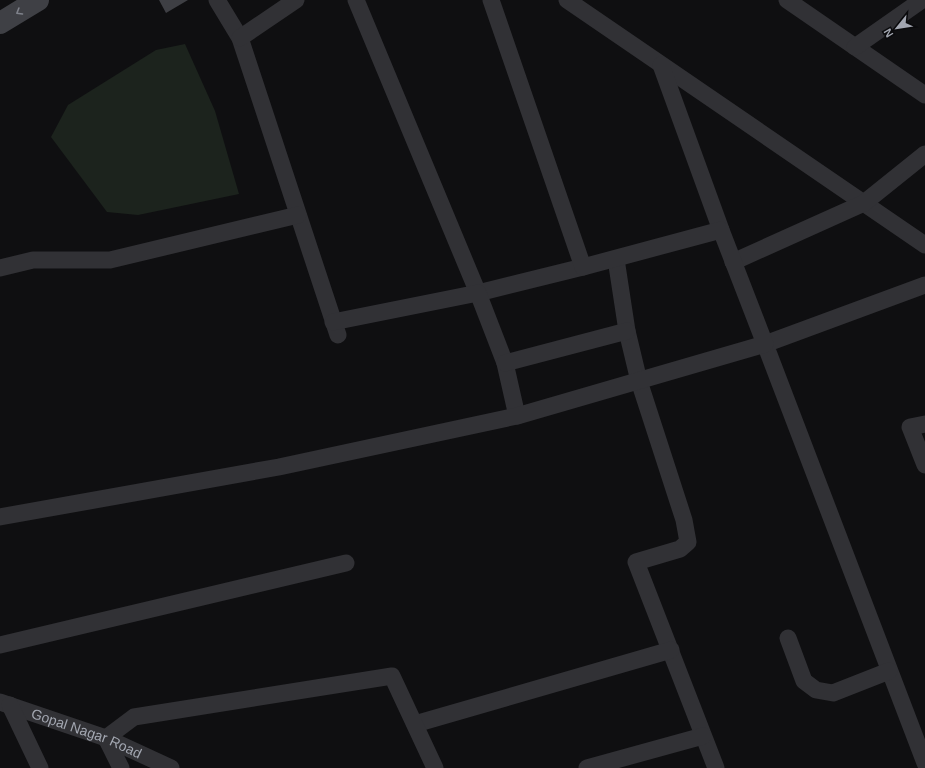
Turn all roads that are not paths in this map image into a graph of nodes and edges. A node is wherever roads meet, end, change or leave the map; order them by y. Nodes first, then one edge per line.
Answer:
1 (38, 0) edge
2 (217, 0) edge
3 (296, 0) edge
4 (356, 0) edge
5 (491, 0) edge
6 (567, 0) edge
7 (787, 0) edge
8 (922, 0) edge
9 (0, 23) edge
10 (240, 38) junction
11 (855, 47) junction
12 (661, 65) junction
13 (925, 95) edge
14 (925, 154) edge
15 (864, 203) junction
16 (298, 215) junction
17 (721, 230) junction
18 (925, 245) edge
19 (616, 259) junction
20 (733, 262) junction
21 (583, 267) junction
22 (0, 268) edge
23 (925, 285) edge
24 (478, 293) junction
25 (627, 331) junction
26 (765, 344) junction
27 (505, 363) junction
28 (639, 381) junction
29 (517, 416) junction
30 (925, 424) edge
31 (925, 465) edge
32 (0, 517) edge
33 (346, 563) dead end
34 (788, 638) dead end
35 (0, 645) edge
36 (671, 650) junction
37 (889, 671) junction
38 (5, 704) edge
39 (415, 724) junction
40 (704, 736) junction
41 (106, 738) junction
42 (925, 763) edge
43 (40, 768) edge
44 (121, 768) edge
45 (171, 768) edge
46 (435, 768) edge
47 (587, 768) edge
48 (716, 768) edge

1 -> 9 main road
2 - 10 street
3 - 10 street
4 - 24 street
5 - 21 street
6 - 12 street
7 - 11 street
8 - 11 street
10 - 16 street
11 - 13 street
12 - 15 street
12 - 17 street
14 - 15 street
15 - 18 street
15 - 20 street
16 - 22 street
16 - 24 street
17 - 19 street
17 - 20 street
19 - 21 street
19 - 25 street
20 - 26 street
21 - 24 street
23 - 26 street
24 - 27 street
25 - 27 street
25 - 28 street
26 - 28 street
26 - 37 street
27 - 29 street
28 - 29 street
28 - 36 street
29 - 32 street
30 - 31 street
33 - 35 street
34 - 37 street
36 - 39 street
36 - 40 street
37 - 42 street
38 - 41 street, Gopal Nagar Road
38 - 43 street
39 - 41 street
39 - 46 street
40 - 47 street
40 - 48 street
41 - 44 street
41 - 45 street, Gopal Nagar Road

